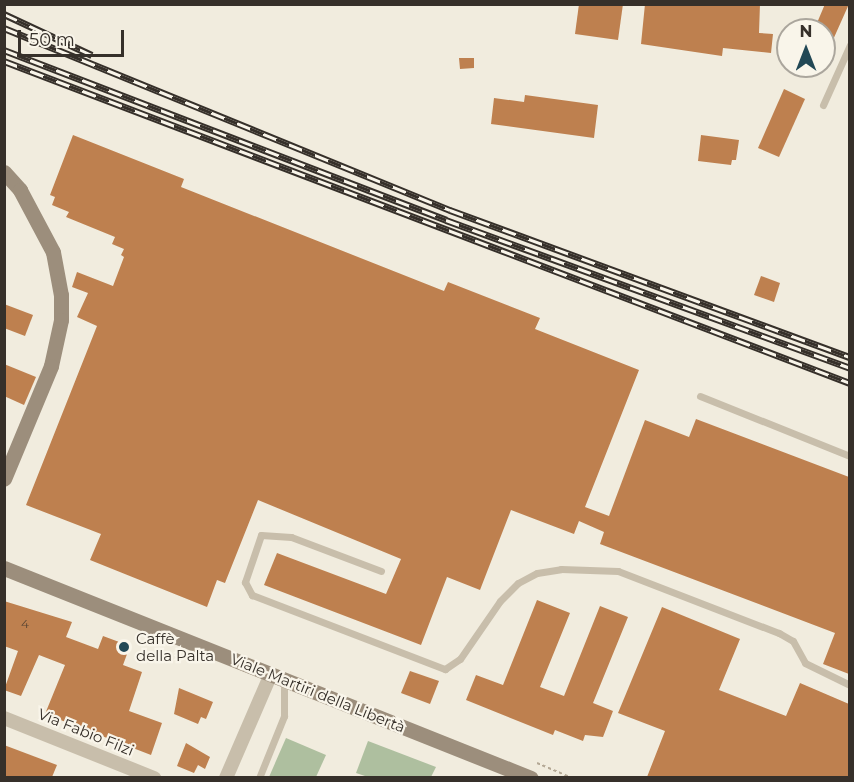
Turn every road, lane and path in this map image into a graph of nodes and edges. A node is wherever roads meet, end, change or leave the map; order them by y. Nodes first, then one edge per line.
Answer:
1 (849, 45) edge
2 (823, 105) dead end
3 (4, 172) edge
4 (700, 396) dead end
5 (849, 456) edge
6 (4, 479) edge
7 (4, 568) edge
8 (381, 571) dead end
9 (278, 677) junction
10 (849, 685) edge
11 (4, 718) edge
12 (154, 777) edge
13 (226, 777) edge
14 (259, 777) edge
15 (531, 777) edge

1 - 2 lane
3 - 6 street
4 - 5 lane
7 - 9 street, Viale Martiri della Libertà
8 - 10 lane
9 - 13 street
9 - 14 lane
9 - 15 street, Viale Martiri della Libertà
11 - 12 street, Via Fabio Filzi

